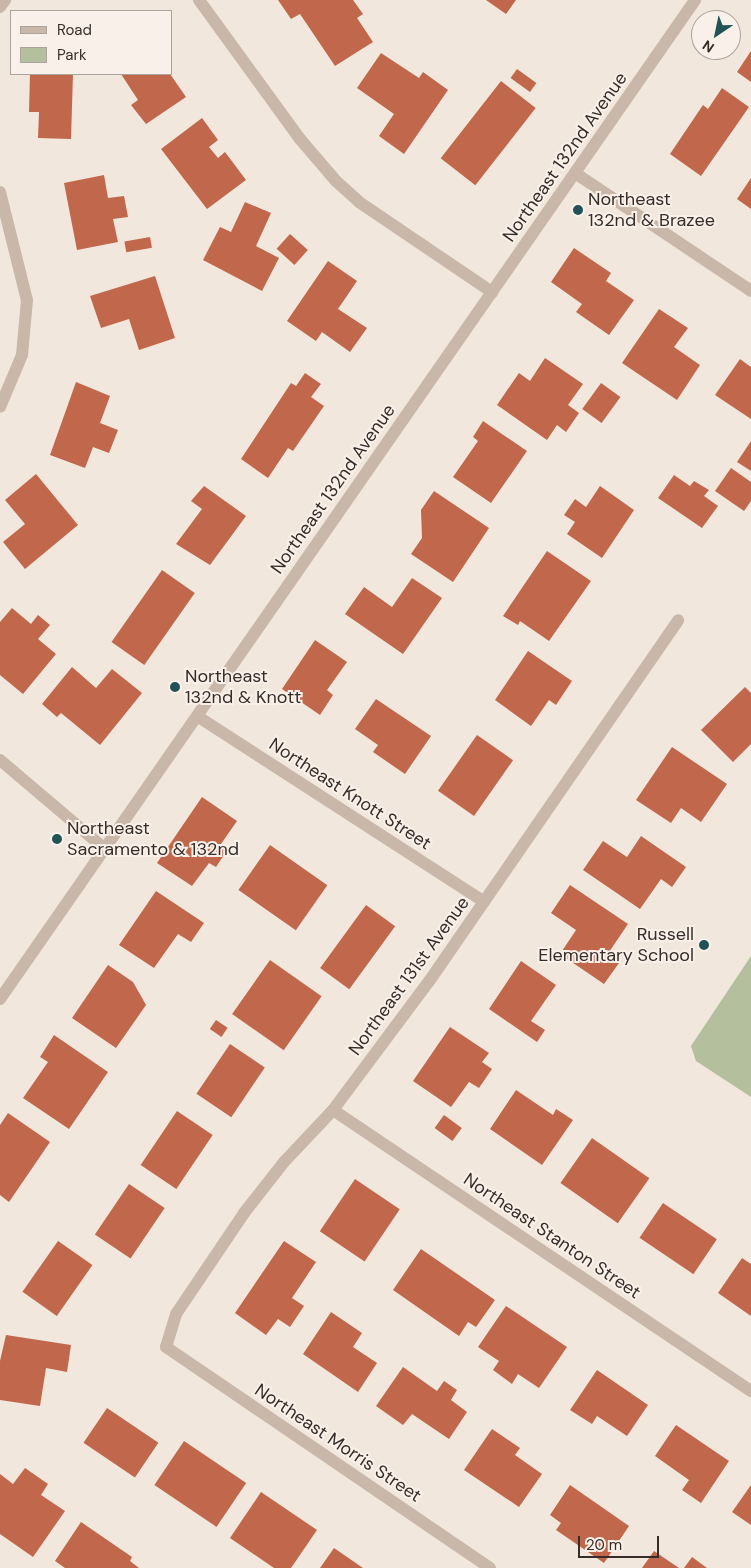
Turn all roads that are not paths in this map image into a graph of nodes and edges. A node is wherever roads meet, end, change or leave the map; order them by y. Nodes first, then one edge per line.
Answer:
1 (5, 0) edge
2 (199, 0) edge
3 (695, 0) edge
4 (0, 7) edge
5 (575, 173) junction
6 (0, 192) edge
7 (751, 291) edge
8 (492, 292) junction
9 (0, 407) edge
10 (678, 620) dead end
11 (197, 716) junction
12 (0, 760) edge
13 (105, 849) junction
14 (484, 902) junction
15 (0, 999) edge
16 (333, 1110) junction
17 (166, 1347) joint
18 (751, 1391) edge
19 (490, 1568) edge

1 - 4 street
2 - 8 street
3 - 5 street, Northeast 132nd Avenue
5 - 7 street
5 - 8 street, Northeast 132nd Avenue
6 - 9 street
8 - 11 street, Northeast 132nd Avenue
10 - 14 street, Northeast 131st Avenue
11 - 13 street, Northeast 132nd Avenue
11 - 14 street, Northeast Knott Street
12 - 13 street
13 - 15 street, Northeast 132nd Avenue
14 - 16 street, Northeast 131st Avenue
16 - 17 street, Northeast 131st Avenue
16 - 18 street, Northeast Stanton Street
17 - 19 street, Northeast Morris Street

